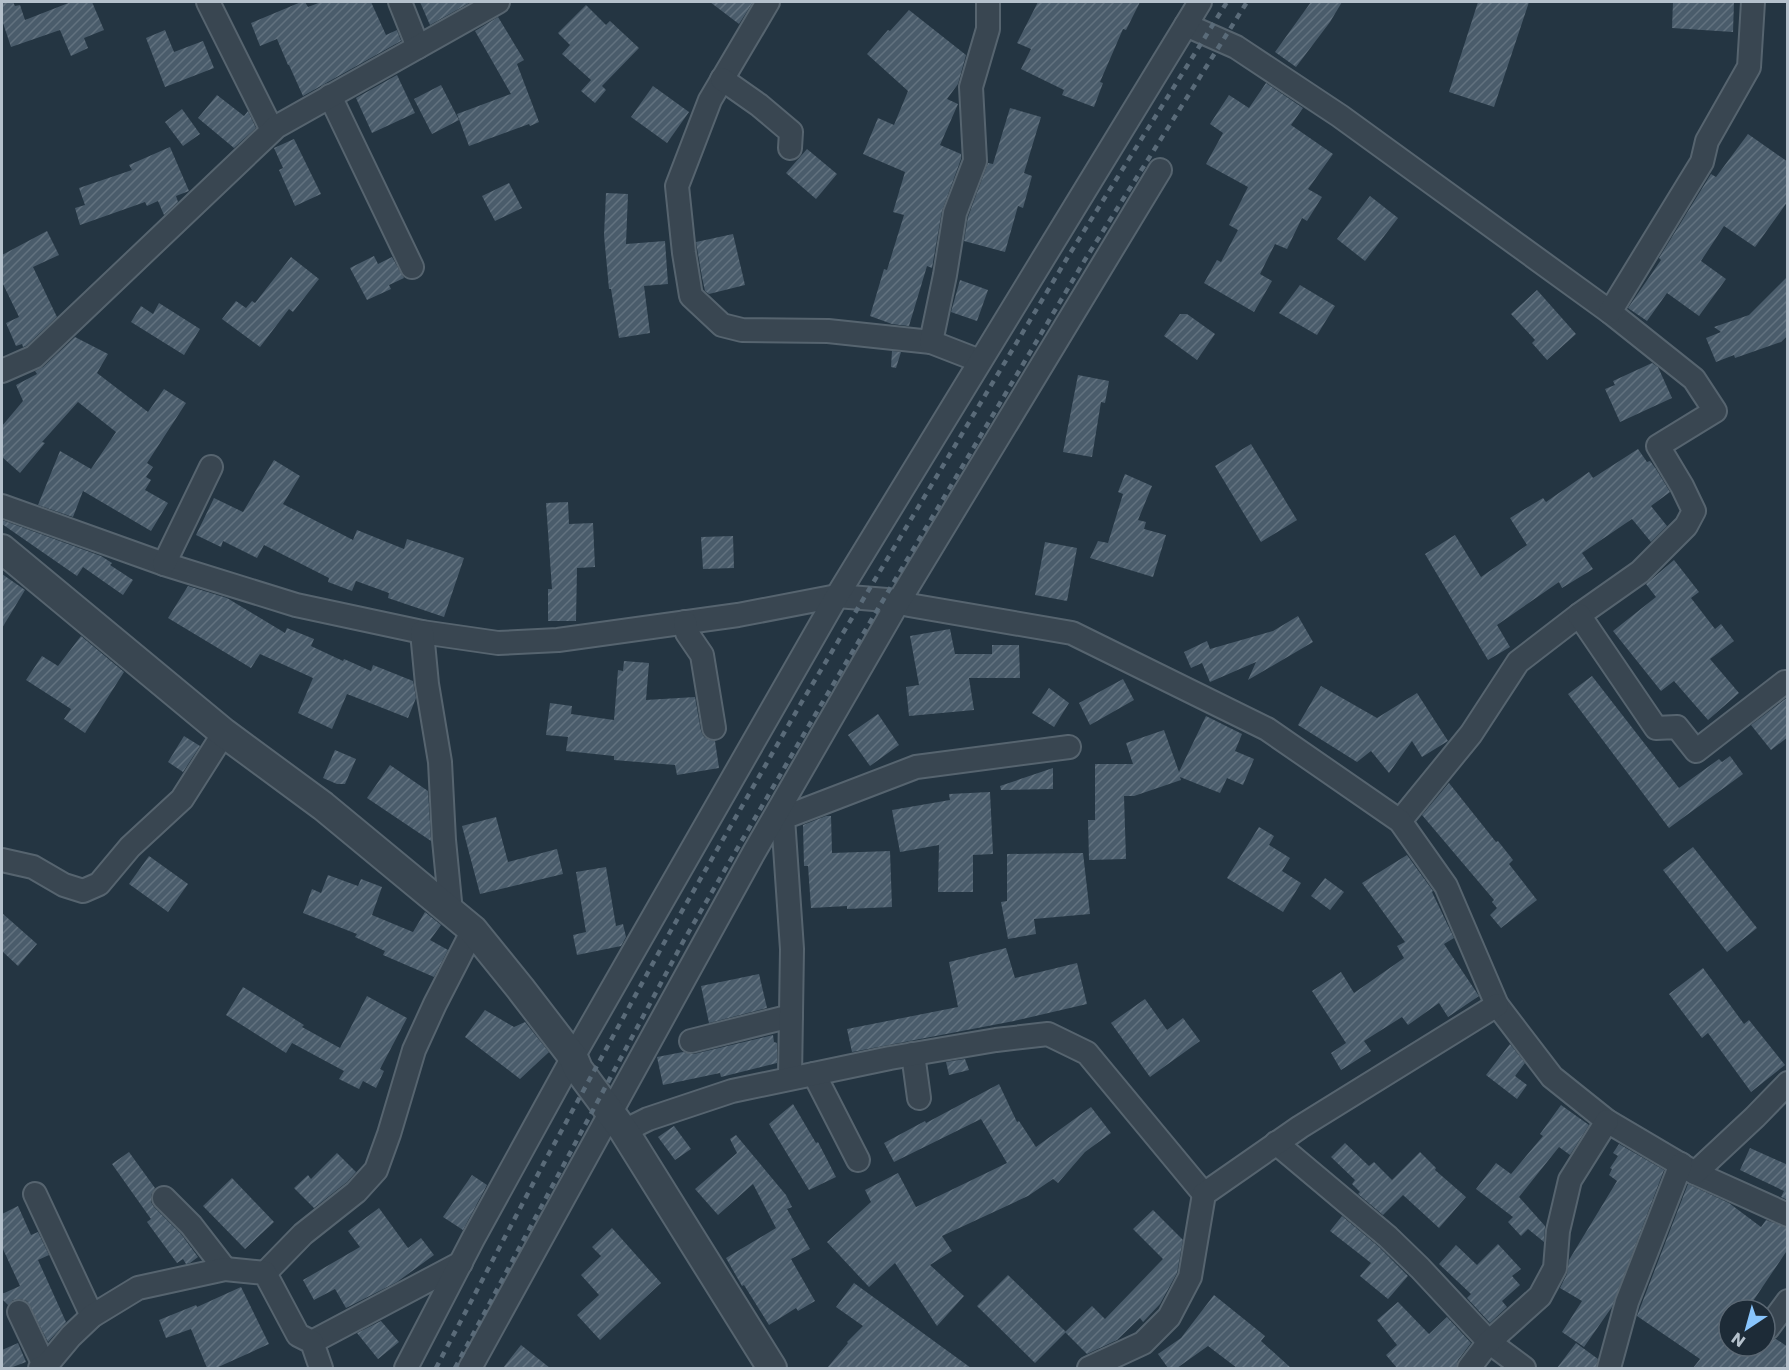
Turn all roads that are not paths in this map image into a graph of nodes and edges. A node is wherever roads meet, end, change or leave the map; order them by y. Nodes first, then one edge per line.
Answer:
1 (208, 2) edge
2 (400, 2) edge
3 (498, 2) edge
4 (768, 2) edge
5 (988, 2) edge
6 (1200, 2) edge
7 (1753, 2) edge
8 (1186, 25) junction
9 (418, 47) junction
10 (722, 80) junction
11 (330, 96) junction
12 (272, 130) junction
13 (790, 148) dead end
14 (1160, 170) dead end
15 (412, 267) dead end
16 (1610, 312) junction
17 (931, 342) junction
18 (980, 361) junction
19 (2, 371) edge
20 (211, 467) dead end
21 (2, 506) edge
22 (2, 549) edge
23 (164, 564) junction
24 (837, 596) junction
25 (899, 601) junction
26 (1579, 615) junction
27 (686, 628) junction
28 (422, 632) junction
29 (1785, 682) dead end
30 (714, 728) dead end
31 (224, 733) junction
32 (1069, 747) dead end
33 (1400, 821) junction
34 (2, 860) edge
35 (451, 912) junction
36 (473, 930) junction
37 (1497, 1005) junction
38 (791, 1016) junction
39 (692, 1041) dead end
40 (913, 1054) junction
41 (573, 1057) junction
42 (814, 1074) junction
43 (790, 1078) junction
44 (1788, 1083) edge
45 (919, 1098) dead end
46 (1607, 1121) junction
47 (617, 1122) junction
48 (1276, 1143) junction
49 (858, 1160) dead end
50 (1688, 1169) junction
51 (35, 1194) dead end
52 (1204, 1194) junction
53 (164, 1198) dead end
54 (1788, 1215) edge
55 (461, 1263) junction
56 (225, 1269) junction
57 (265, 1274) junction
58 (1788, 1301) edge
59 (19, 1312) dead end
60 (92, 1316) junction
61 (1777, 1316) edge
62 (312, 1342) junction
63 (1489, 1342) junction
64 (42, 1368) edge
65 (321, 1368) edge
66 (406, 1368) edge
67 (470, 1368) edge
68 (772, 1368) edge
69 (1089, 1368) edge
70 (1469, 1368) edge
71 (1524, 1368) edge
72 (1609, 1368) edge

1 - 12 street
2 - 9 street
3 - 9 street
4 - 10 street
5 - 17 street
6 - 8 street
7 - 16 street
8 - 16 street
8 - 18 street
9 - 11 street
10 - 13 street
10 - 17 street
11 - 12 street
11 - 15 street
12 - 19 street
14 - 25 street
16 - 26 street
17 - 18 street
18 - 24 street
20 - 23 street
21 - 23 street
22 - 31 street
23 - 28 street
24 - 25 street
24 - 27 street
24 - 41 street
25 - 33 street
25 - 47 street
26 - 29 street
26 - 33 street
27 - 28 street
27 - 30 street
28 - 35 street
31 - 34 street
31 - 35 street
32 - 38 street
33 - 37 street
35 - 36 street
36 - 41 street
36 - 57 street
37 - 46 street
37 - 48 street
38 - 39 street
38 - 43 street
40 - 42 street
40 - 45 street
40 - 52 street
41 - 47 street
41 - 55 street
42 - 43 street
42 - 49 street
43 - 47 street
44 - 50 street
46 - 50 street
46 - 63 street
47 - 67 street
47 - 68 street
48 - 52 street
48 - 63 street
50 - 54 street
50 - 72 street
51 - 60 street
52 - 69 street
53 - 56 street
55 - 62 street
55 - 66 street
56 - 57 street
56 - 60 street
57 - 62 street
58 - 61 street
59 - 64 street
60 - 64 street
62 - 65 street
63 - 70 street
63 - 71 street

